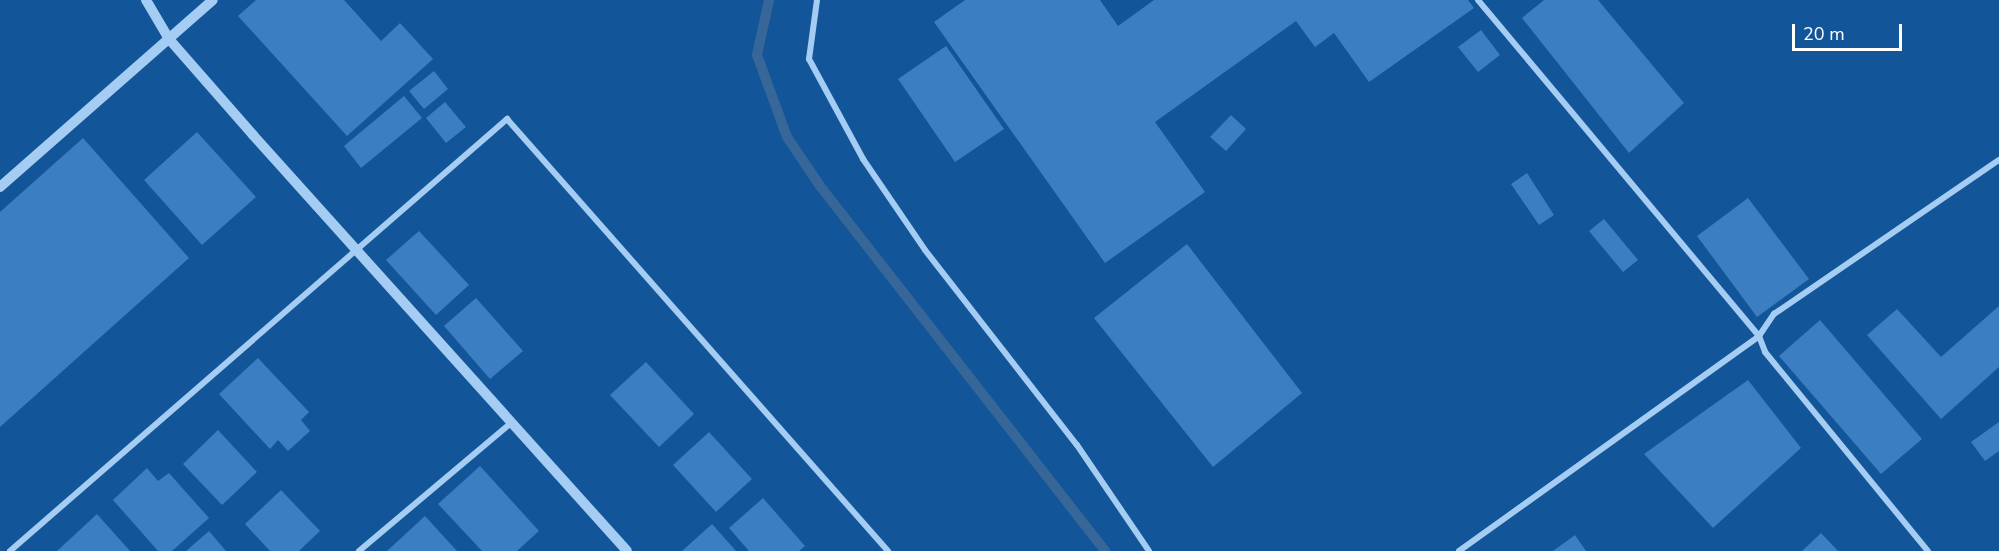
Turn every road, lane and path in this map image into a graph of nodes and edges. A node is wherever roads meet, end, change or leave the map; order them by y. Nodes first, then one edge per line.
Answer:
1 (146, 0) edge
2 (213, 0) edge
3 (817, 0) edge
4 (1478, 0) edge
5 (169, 39) junction
6 (1999, 160) edge
7 (0, 187) edge
8 (356, 249) junction
9 (1759, 336) junction
10 (511, 423) junction
11 (10, 551) edge
12 (359, 551) edge
13 (627, 551) edge
14 (888, 551) edge
15 (1149, 551) edge
16 (1459, 551) edge
17 (1928, 551) edge

1 - 5 street
2 - 5 street
3 - 15 street
4 - 9 street
5 - 7 street
5 - 8 street
6 - 9 street
8 - 10 street
8 - 11 street
8 - 14 street
9 - 16 street
9 - 17 street
10 - 12 street
10 - 13 street

